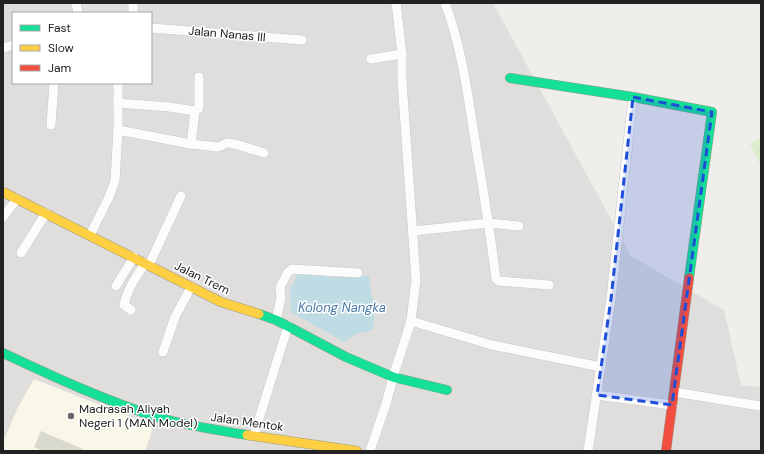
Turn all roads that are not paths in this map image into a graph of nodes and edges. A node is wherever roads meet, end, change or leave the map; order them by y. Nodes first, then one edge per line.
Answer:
1 (396, 3) edge
2 (445, 3) edge
3 (152, 28) edge
4 (302, 40) dead end
5 (402, 54) junction
6 (370, 59) dead end
7 (199, 77) dead end
8 (510, 78) dead end
9 (54, 84) edge
10 (118, 84) edge
11 (633, 97) junction
12 (118, 103) junction
13 (195, 111) junction
14 (51, 125) dead end
15 (118, 130) junction
16 (190, 144) junction
17 (264, 153) dead end
18 (3, 192) edge
19 (181, 196) dead end
20 (17, 199) junction
21 (46, 213) junction
22 (3, 217) edge
23 (489, 223) junction
24 (519, 226) dead end
25 (413, 232) junction
26 (90, 236) junction
27 (22, 253) dead end
28 (134, 257) junction
29 (147, 264) junction
30 (358, 273) dead end
31 (549, 285) dead end
32 (116, 286) dead end
33 (191, 288) junction
34 (132, 310) dead end
35 (276, 320) junction
36 (411, 321) junction
37 (288, 326) junction
38 (163, 352) dead end
39 (3, 353) edge
40 (601, 367) junction
41 (393, 377) junction
42 (447, 390) dead end
43 (674, 392) junction
44 (597, 395) junction
45 (672, 405) junction
46 (760, 406) dead end
47 (254, 435) junction
48 (287, 440) junction
49 (284, 451) edge
50 (357, 451) edge
51 (370, 451) edge
52 (588, 451) edge
53 (666, 451) edge

1 - 5 street
2 - 23 street
3 - 4 street, Jalan Nanas III
5 - 6 street
5 - 25 street
7 - 13 street
8 - 11 main road
9 - 14 street
10 - 12 street
11 - 40 street
11 - 43 main road
12 - 13 street
12 - 15 street
13 - 16 street
15 - 16 street
15 - 26 street
16 - 17 street
18 - 20 main road, Jalan Trem
19 - 29 street
20 - 21 main road, Jalan Trem
20 - 22 street
21 - 26 main road, Jalan Trem
21 - 27 street
23 - 24 street
23 - 25 street
23 - 31 street
25 - 36 street
26 - 28 main road, Jalan Trem
28 - 29 main road, Jalan Trem
28 - 32 street
29 - 33 main road, Jalan Trem
29 - 34 street
30 - 35 street
33 - 35 main road, Jalan Trem
33 - 38 street
35 - 37 main road, Jalan Trem
36 - 40 street
36 - 41 street
37 - 41 main road, Jalan Trem
37 - 47 street
39 - 47 main road, Jalan Mentok
40 - 44 street
41 - 42 main road, Jalan Trem
41 - 51 street
43 - 45 main road
43 - 46 street
44 - 45 street
44 - 52 street
45 - 53 main road
47 - 48 main road, Jalan Mentok
48 - 49 street
48 - 50 main road, Jalan Mentok

